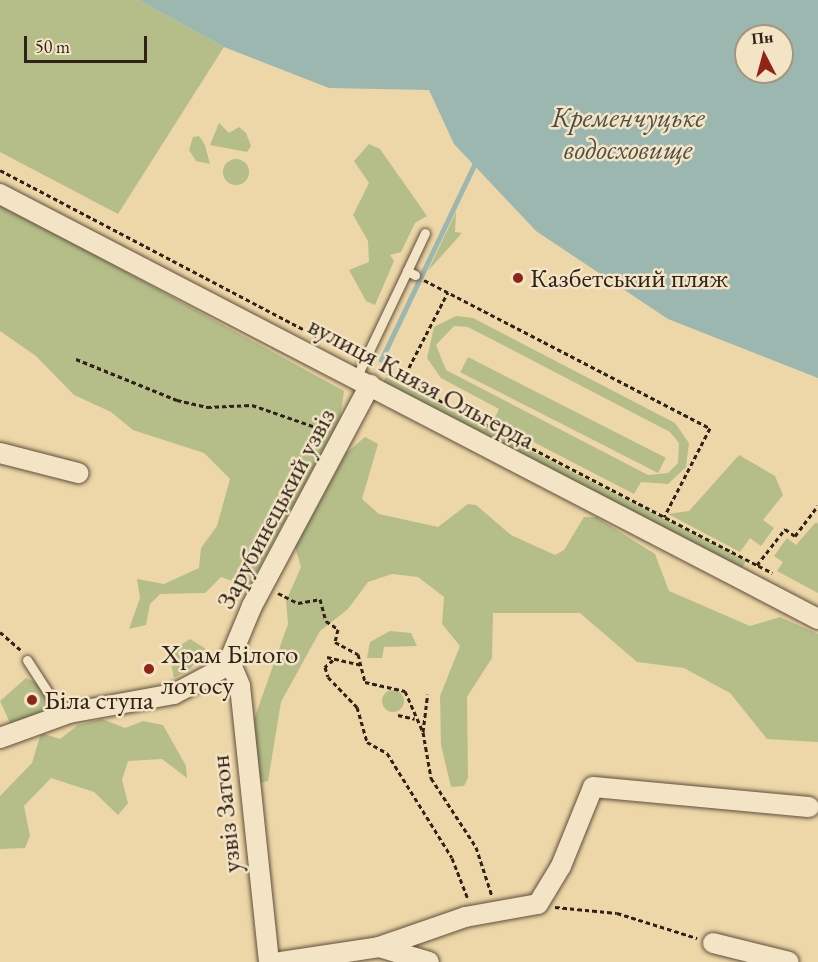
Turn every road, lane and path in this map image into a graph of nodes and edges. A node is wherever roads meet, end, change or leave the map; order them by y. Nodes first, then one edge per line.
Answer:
1 (0, 170) edge
2 (0, 194) edge
3 (425, 233) dead end
4 (432, 284) dead end
5 (448, 292) junction
6 (76, 359) dead end
7 (364, 375) junction
8 (402, 381) junction
9 (342, 437) junction
10 (0, 453) edge
11 (78, 473) dead end
12 (818, 506) edge
13 (664, 517) junction
14 (757, 565) junction
15 (777, 576) dead end
16 (747, 582) junction
17 (288, 598) dead end
18 (818, 619) edge
19 (0, 632) edge
20 (327, 657) dead end
21 (27, 660) joint
22 (333, 660) junction
23 (230, 662) junction
24 (361, 665) junction
25 (428, 694) dead end
26 (62, 714) junction
27 (398, 715) dead end
28 (415, 719) junction
29 (423, 732) junction
30 (0, 738) edge
31 (809, 807) dead end
32 (537, 904) junction
33 (495, 910) junction
34 (470, 916) junction
35 (437, 926) junction
36 (713, 943) joint
37 (379, 947) junction
38 (428, 961) edge
39 (268, 962) edge
40 (281, 962) edge
41 (789, 962) edge

1 - 7 path
2 - 7 street, вулиця Князя Ольгерда
3 - 7 lane
4 - 5 path
5 - 8 path
5 - 13 path
6 - 9 path
7 - 8 path
7 - 9 street, Зарубинецький узвіз
7 - 16 street, вулиця Князя Ольгерда
8 - 13 path
9 - 23 street, Зарубинецький узвіз
10 - 11 street
12 - 14 path
13 - 14 path
14 - 15 path
14 - 16 path
16 - 18 street, вулиця Князя Ольгерда
17 - 24 path
19 - 21 path
20 - 22 path
21 - 26 lane
22 - 24 path
22 - 34 path
23 - 26 street
23 - 39 street, узвіз Затон
24 - 28 path
25 - 29 path
26 - 30 street
27 - 28 path
28 - 29 path
29 - 33 path
31 - 32 street
32 - 33 street
32 - 36 path
33 - 34 street
34 - 35 street
35 - 37 street
35 - 38 street
36 - 41 street
37 - 38 street
37 - 40 street

